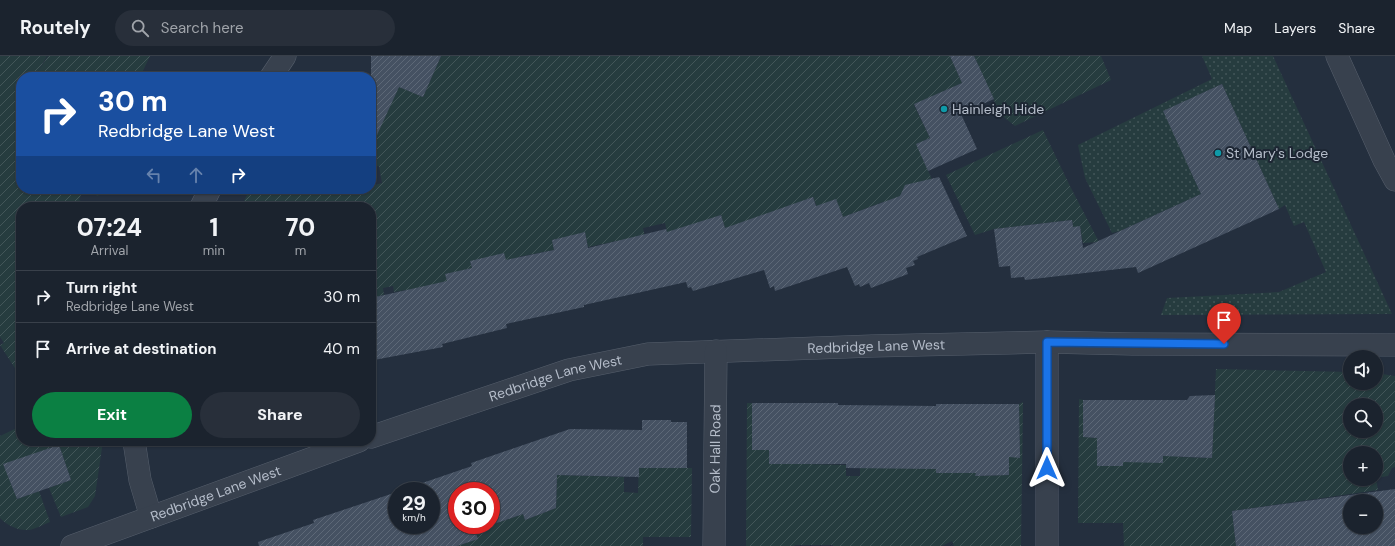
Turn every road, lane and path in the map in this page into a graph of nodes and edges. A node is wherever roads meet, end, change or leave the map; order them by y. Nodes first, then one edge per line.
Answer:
1 (285, 56) edge
2 (1337, 56) edge
3 (274, 72) edge
4 (1395, 180) edge
5 (1047, 342) junction
6 (1395, 345) edge
7 (716, 351) junction
8 (376, 435) edge
9 (135, 446) edge
10 (345, 446) edge
11 (151, 517) junction
12 (72, 546) edge
13 (714, 546) edge
14 (1047, 546) edge

1 - 3 street
2 - 4 street
5 - 6 street, Redbridge Lane West
5 - 7 street, Redbridge Lane West
5 - 14 street
7 - 8 street, Redbridge Lane West
7 - 13 street, Oak Hall Road
9 - 11 street
10 - 11 street, Redbridge Lane West
11 - 12 street, Redbridge Lane West

